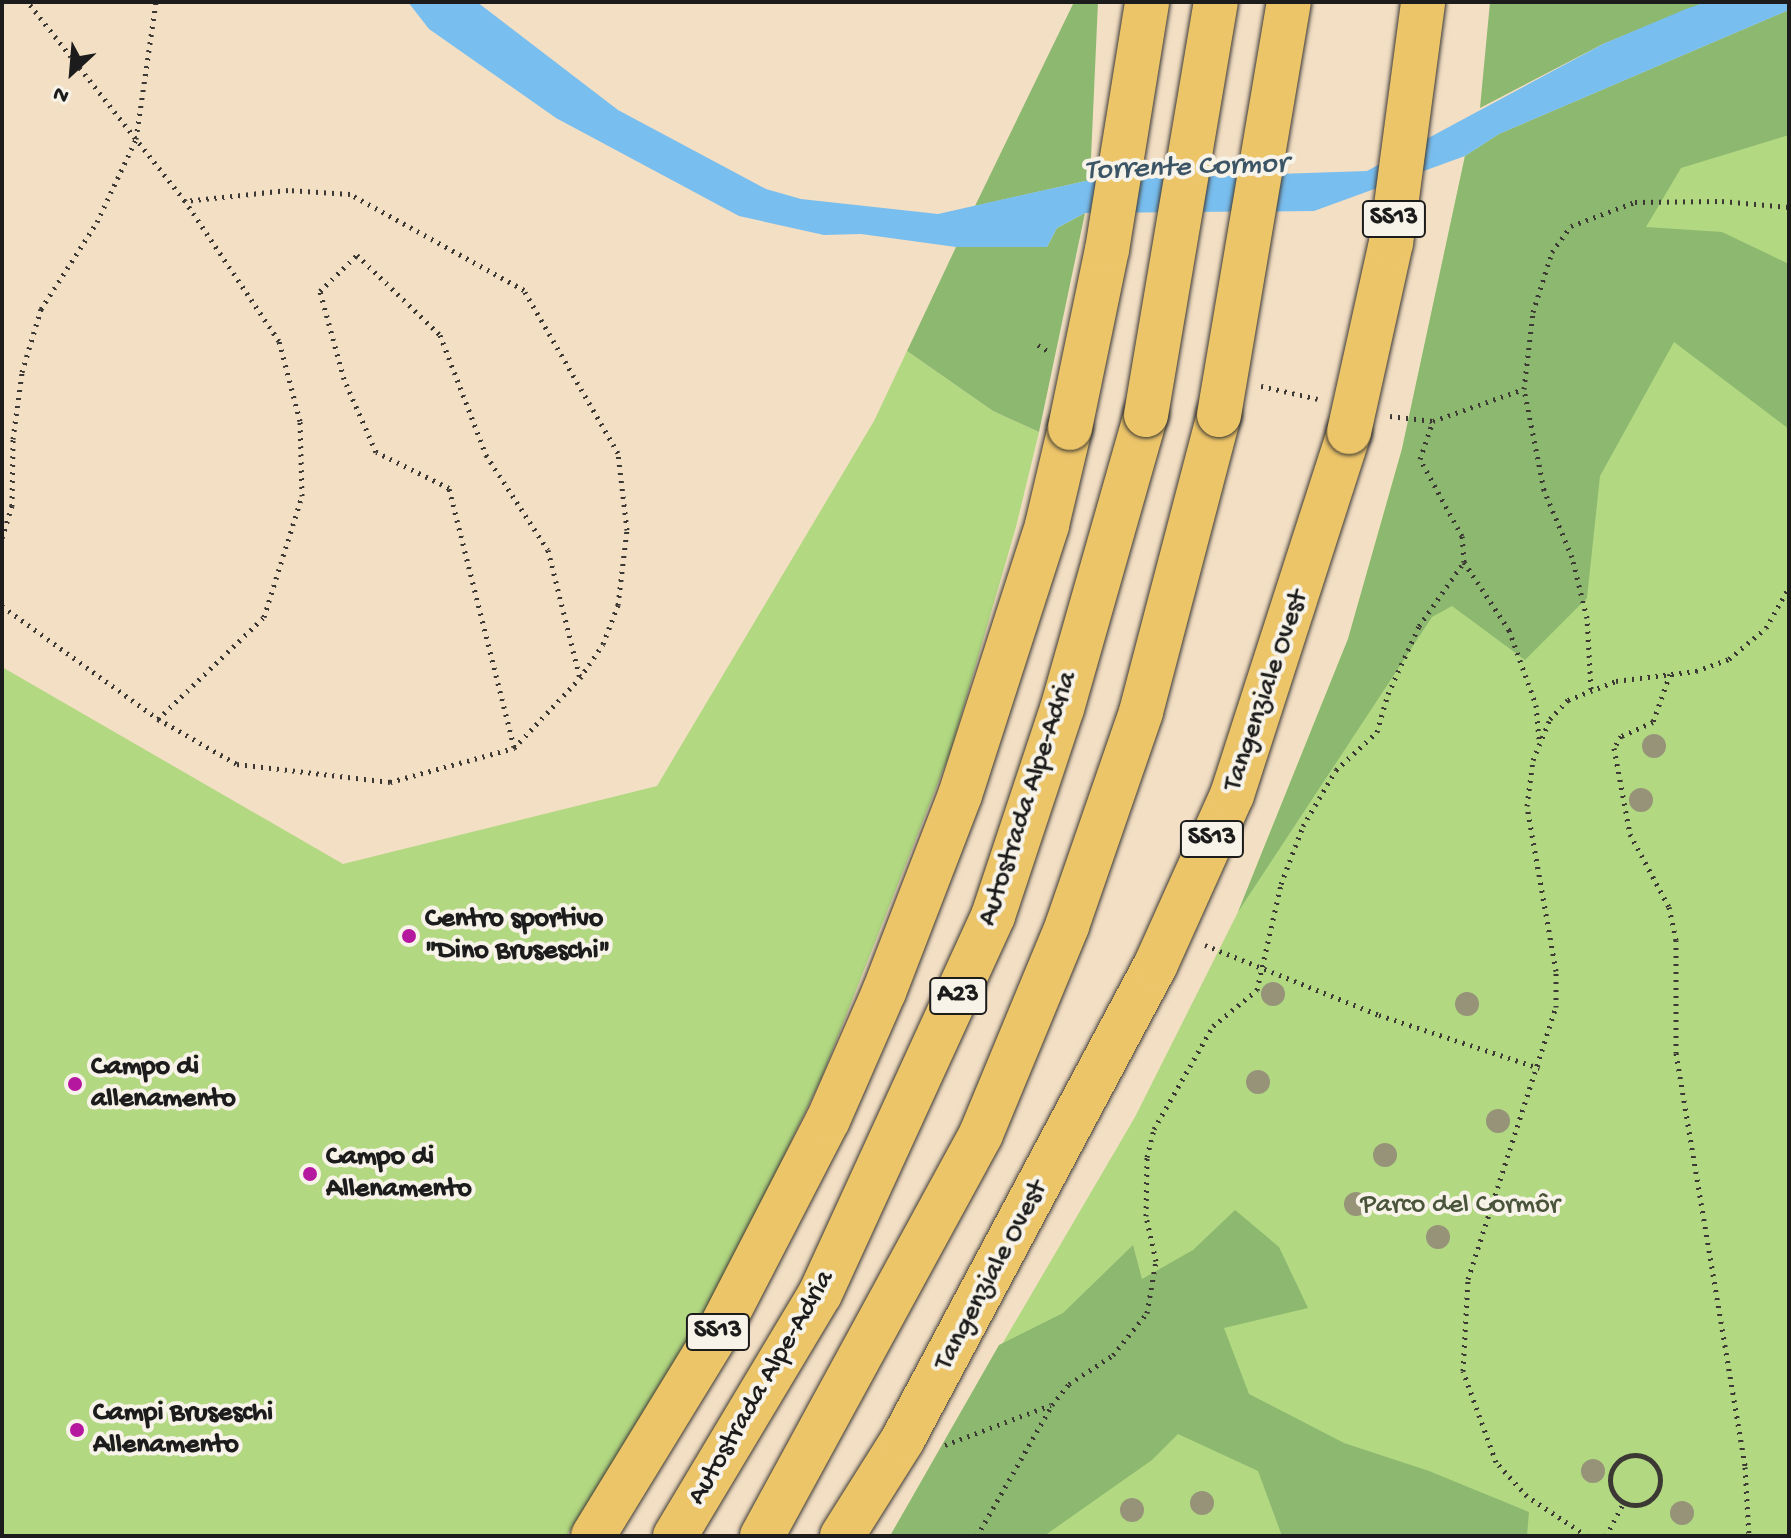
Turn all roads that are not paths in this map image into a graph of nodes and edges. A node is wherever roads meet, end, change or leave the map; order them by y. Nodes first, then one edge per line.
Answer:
1 (1147, 2) edge
2 (1216, 2) edge
3 (1289, 2) edge
4 (1423, 2) edge
5 (593, 1536) edge
6 (675, 1536) edge
7 (762, 1536) edge
8 (842, 1536) edge

1 - 5 highway, SS13, bridge
2 - 6 highway, Autostrada Alpe-Adria / A23, bridge
3 - 7 highway, A23, bridge
4 - 8 highway, Tangenziale Ovest / SS13, bridge

